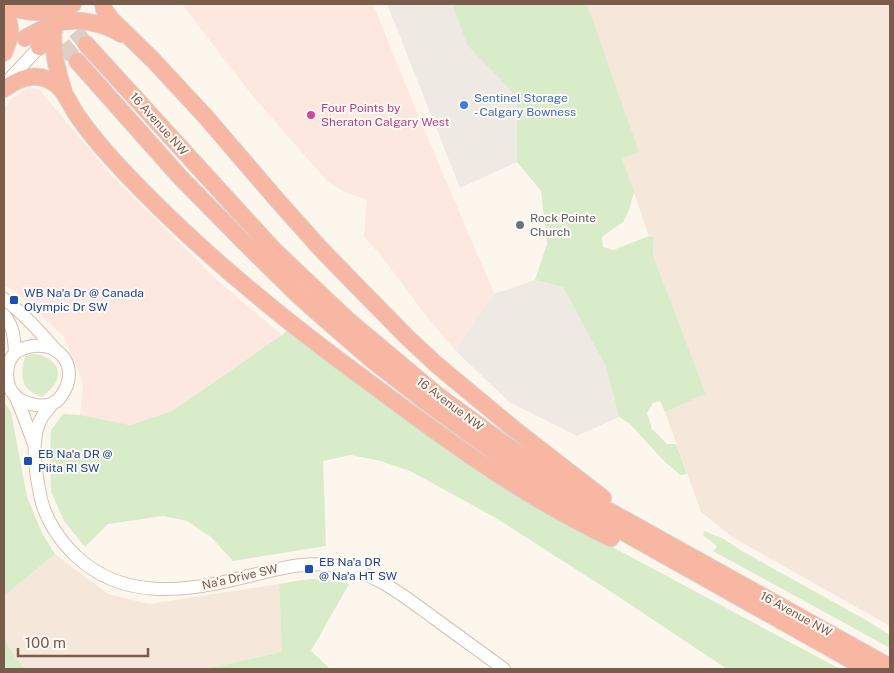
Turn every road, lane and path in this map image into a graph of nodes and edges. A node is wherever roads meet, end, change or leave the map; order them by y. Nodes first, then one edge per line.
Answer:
1 (26, 4) edge
2 (73, 4) edge
3 (80, 4) edge
4 (103, 4) edge
5 (4, 8) edge
6 (55, 14) edge
7 (25, 38) joint
8 (86, 44) tunnel mouth
9 (39, 47) joint
10 (143, 51) junction
11 (4, 53) edge
12 (4, 58) edge
13 (77, 61) tunnel mouth
14 (4, 85) edge
15 (4, 89) edge
16 (67, 99) junction
17 (4, 299) edge
18 (4, 315) edge
19 (54, 348) junction
20 (15, 353) junction
21 (14, 395) junction
22 (54, 402) junction
23 (34, 444) junction
24 (682, 559) junction
25 (890, 666) edge
26 (504, 669) edge
27 (867, 669) edge

1 - 5 highway
2 - 6 highway
3 - 6 street
4 - 10 highway
5 - 6 highway
5 - 11 highway
6 - 7 highway
6 - 9 highway
6 - 10 highway
6 - 16 highway
7 - 12 street
8 - 24 highway, 16 Avenue NW
9 - 14 street
10 - 24 highway
13 - 24 highway, 16 Avenue NW
15 - 16 highway
16 - 24 highway
17 - 19 street
18 - 20 street
19 - 20 street
19 - 22 street
20 - 21 street
21 - 22 street
21 - 23 street, Na'a Drive SW
22 - 23 street, Na'a Drive SW
23 - 26 street, Na'a Drive SW
24 - 25 highway, 16 Avenue NW
24 - 27 highway, 16 Avenue NW

